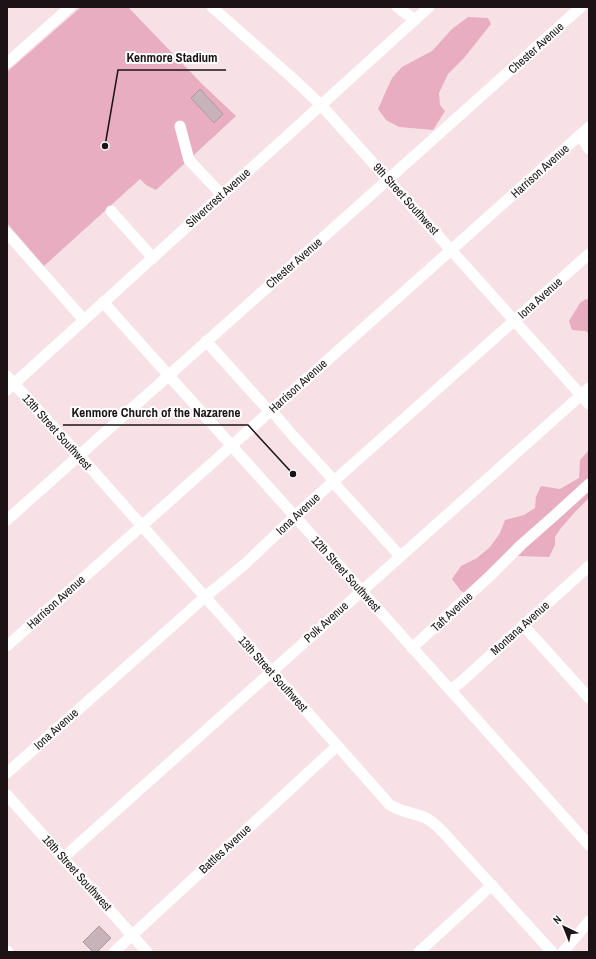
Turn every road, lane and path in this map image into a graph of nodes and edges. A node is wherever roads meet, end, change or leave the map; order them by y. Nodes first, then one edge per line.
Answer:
1 (70, 7) edge
2 (212, 7) edge
3 (397, 7) edge
4 (429, 7) edge
5 (581, 7) edge
6 (58, 11) edge
7 (415, 20) junction
8 (7, 63) edge
9 (321, 105) junction
10 (180, 126) dead end
11 (589, 127) edge
12 (580, 135) junction
13 (589, 149) edge
14 (388, 179) junction
15 (222, 195) junction
16 (111, 211) dead end
17 (7, 233) edge
18 (452, 249) junction
19 (589, 254) edge
20 (153, 258) junction
21 (103, 302) junction
22 (84, 320) junction
23 (514, 320) junction
24 (206, 341) junction
25 (169, 375) junction
26 (9, 383) edge
27 (585, 391) edge
28 (589, 404) edge
29 (271, 411) junction
30 (232, 446) junction
31 (79, 455) junction
32 (333, 482) junction
33 (589, 484) edge
34 (295, 517) junction
35 (7, 520) edge
36 (141, 526) junction
37 (400, 556) junction
38 (589, 566) edge
39 (361, 591) junction
40 (205, 597) junction
41 (523, 625) junction
42 (7, 646) edge
43 (412, 648) junction
44 (271, 672) junction
45 (450, 690) junction
46 (589, 698) edge
47 (337, 746) junction
48 (7, 773) edge
49 (7, 795) edge
50 (589, 845) edge
51 (63, 858) junction
52 (492, 885) junction
53 (589, 921) edge
54 (132, 935) junction
55 (114, 952) edge
56 (147, 952) edge
57 (419, 952) edge
58 (552, 952) edge
59 (563, 952) edge

1 - 6 street
2 - 9 street, 9th Street Southwest
3 - 7 street
4 - 7 street, Silvercrest Avenue
5 - 14 street, Chester Avenue
6 - 8 street
7 - 9 street, Silvercrest Avenue
9 - 14 street, 9th Street Southwest
9 - 15 street, Silvercrest Avenue
10 - 15 street
11 - 12 street, Harrison Avenue
12 - 13 street
12 - 18 street, Harrison Avenue
14 - 18 street, 9th Street Southwest
14 - 24 street, Chester Avenue
15 - 20 street, Silvercrest Avenue
16 - 20 street
17 - 22 street
18 - 23 street, 9th Street Southwest
18 - 29 street, Harrison Avenue
19 - 23 street, Iona Avenue
20 - 21 street, Silvercrest Avenue
21 - 22 street, Silvercrest Avenue
21 - 25 street, 12th Street Southwest
22 - 26 street, Silvercrest Avenue
23 - 27 street, 9th Street Southwest
23 - 32 street, Iona Avenue
24 - 25 street, Chester Avenue
24 - 29 street
25 - 30 street, 12th Street Southwest
25 - 31 street, Chester Avenue
26 - 31 street, 13th Street Southwest
27 - 28 street, 9th Street Southwest
27 - 37 street, Polk Avenue
29 - 30 street, Harrison Avenue
29 - 32 street
30 - 34 street, 12th Street Southwest
30 - 36 street, Harrison Avenue
31 - 35 street, Chester Avenue
31 - 36 street, 13th Street Southwest
32 - 34 street, Iona Avenue
32 - 37 street
33 - 43 street, Taft Avenue
34 - 39 street, 12th Street Southwest
34 - 40 street, Iona Avenue
36 - 40 street, 13th Street Southwest
36 - 42 street, Harrison Avenue
37 - 39 street, Polk Avenue
38 - 41 street, Montana Avenue
39 - 43 street, 12th Street Southwest
39 - 44 street, Polk Avenue
40 - 44 street, 13th Street Southwest
40 - 48 street, Iona Avenue
41 - 45 street, Montana Avenue
41 - 46 street
43 - 45 street, 12th Street Southwest
44 - 47 street, 13th Street Southwest
44 - 51 street, Polk Avenue
45 - 50 street, 12th Street Southwest
47 - 52 street, 13th Street Southwest
47 - 54 street, Battles Avenue
49 - 51 street, 16th Street Southwest
51 - 54 street, 16th Street Southwest
52 - 57 street
52 - 58 street, 13th Street Southwest
53 - 59 street
54 - 55 street, Battles Avenue
54 - 56 street, 16th Street Southwest

